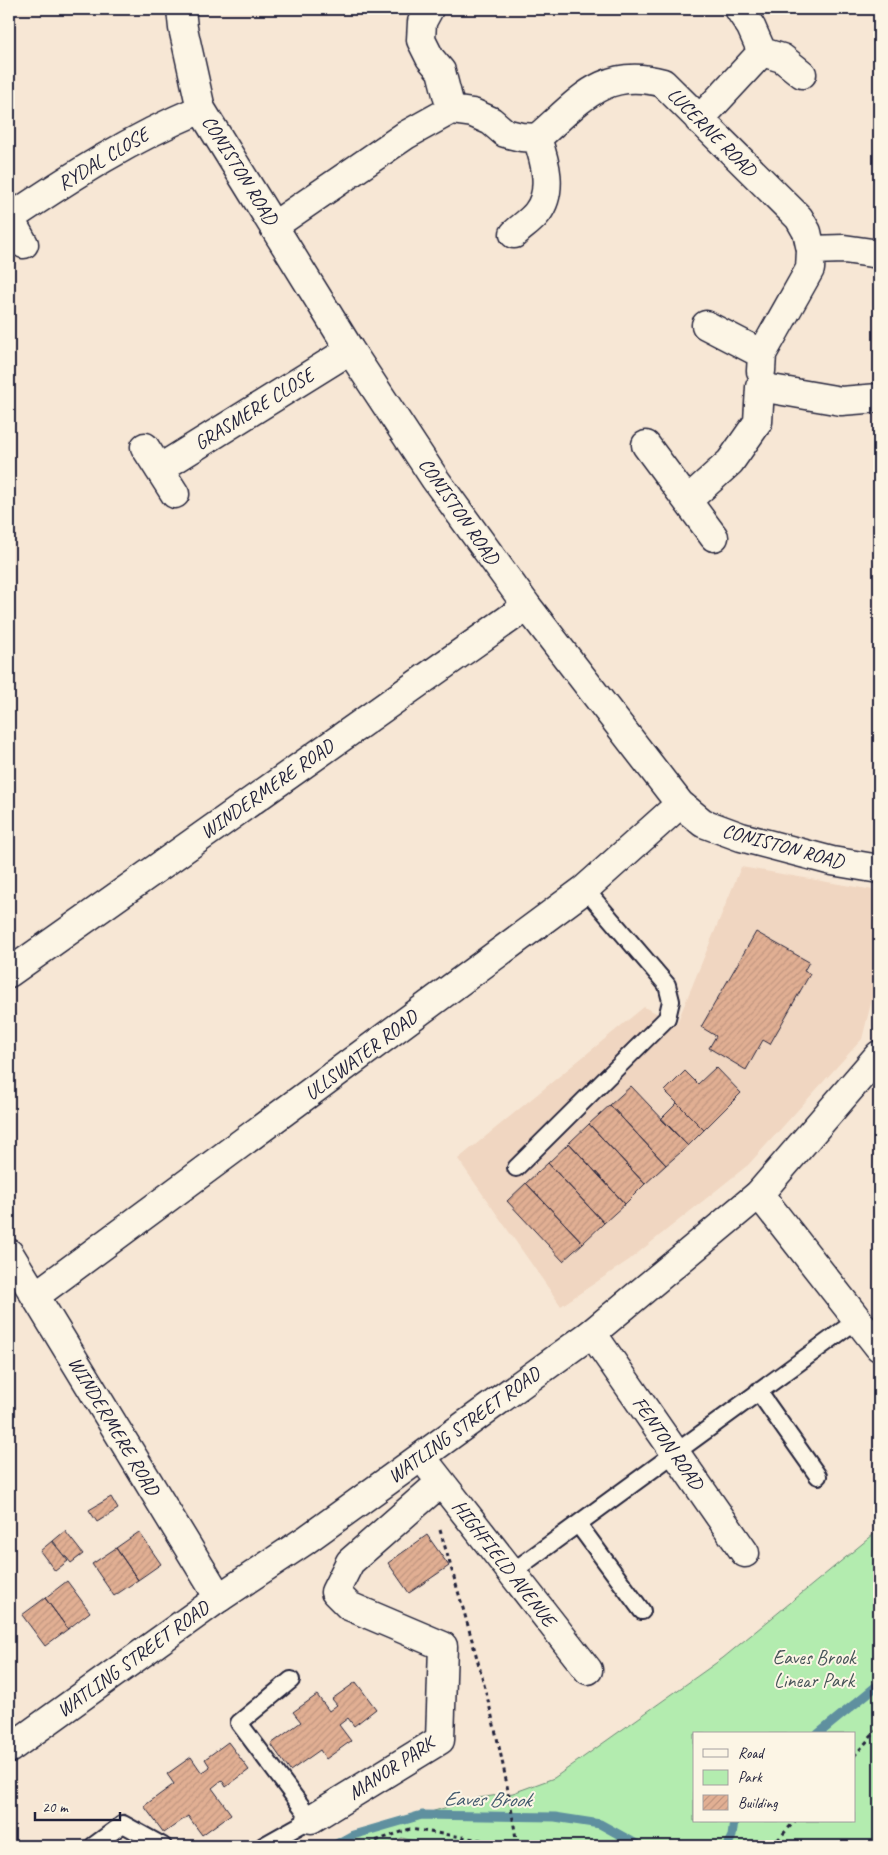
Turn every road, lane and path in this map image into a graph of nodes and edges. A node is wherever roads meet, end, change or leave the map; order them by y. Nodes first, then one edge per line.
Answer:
1 (181, 9) edge
2 (429, 9) edge
3 (739, 9) edge
4 (762, 52) junction
5 (802, 74) dead end
6 (201, 109) junction
7 (451, 110) junction
8 (700, 120) junction
9 (537, 138) junction
10 (9, 217) edge
11 (275, 225) junction
12 (514, 234) dead end
13 (24, 244) dead end
14 (811, 250) junction
15 (879, 254) edge
16 (706, 325) dead end
17 (350, 350) junction
18 (762, 354) junction
19 (760, 387) junction
20 (879, 398) edge
21 (646, 446) dead end
22 (175, 494) dead end
23 (688, 500) junction
24 (714, 537) dead end
25 (527, 606) junction
26 (680, 804) junction
27 (879, 869) edge
28 (585, 889) junction
29 (9, 973) edge
30 (879, 1055) edge
31 (516, 1168) dead end
32 (759, 1194) junction
33 (9, 1253) edge
34 (35, 1296) junction
35 (856, 1320) junction
36 (592, 1333) junction
37 (879, 1347) edge
38 (758, 1391) junction
39 (675, 1452) junction
40 (422, 1456) junction
41 (818, 1476) dead end
42 (441, 1482) junction
43 (578, 1524) junction
44 (745, 1552) dead end
45 (512, 1572) junction
46 (218, 1598) junction
47 (642, 1611) dead end
48 (588, 1670) dead end
49 (291, 1680) dead end
50 (879, 1728) edge
51 (9, 1748) edge
52 (856, 1754) edge
53 (510, 1798) dead end
54 (312, 1819) junction
55 (794, 1822) edge
56 (93, 1846) edge
57 (163, 1846) edge
58 (263, 1846) edge
59 (361, 1846) edge
60 (519, 1846) edge
61 (772, 1846) edge

1 - 6 street, CONISTON ROAD
2 - 7 street
3 - 4 street
4 - 5 street
4 - 8 street
6 - 10 street, RYDAL CLOSE
6 - 11 street, CONISTON ROAD
7 - 9 street
7 - 11 street
8 - 9 street, LUCERNE ROAD
8 - 14 street, LUCERNE ROAD
9 - 12 street
10 - 13 street, RYDAL CLOSE
11 - 17 street, CONISTON ROAD
14 - 15 street
14 - 18 street, LUCERNE ROAD
16 - 18 street
17 - 22 street, GRASMERE CLOSE
17 - 25 street, CONISTON ROAD
18 - 19 street, LUCERNE ROAD
19 - 20 street
19 - 23 street, LUCERNE ROAD
21 - 23 street
23 - 24 street
25 - 26 street, CONISTON ROAD
25 - 29 street, WINDERMERE ROAD
26 - 27 street, CONISTON ROAD
26 - 28 street, ULLSWATER ROAD
28 - 31 lane
28 - 34 street, ULLSWATER ROAD
30 - 32 street, WATLING STREET ROAD
32 - 35 street
32 - 36 street, WATLING STREET ROAD
33 - 34 street, WINDERMERE ROAD
34 - 46 street, WINDERMERE ROAD
35 - 37 street
35 - 38 lane
36 - 39 street, FENTON ROAD
36 - 40 street, WATLING STREET ROAD
38 - 39 lane
38 - 41 lane
39 - 43 lane
39 - 44 street, FENTON ROAD
40 - 42 street, HIGHFIELD AVENUE
40 - 46 street, WATLING STREET ROAD
42 - 45 street, HIGHFIELD AVENUE
42 - 54 street, MANOR PARK
43 - 45 lane
43 - 47 lane
45 - 48 street, HIGHFIELD AVENUE
46 - 51 street, WATLING STREET ROAD
49 - 54 lane
50 - 52 path
53 - 60 path
54 - 58 lane, MANOR PARK
55 - 61 path
56 - 57 lane
59 - 60 path

